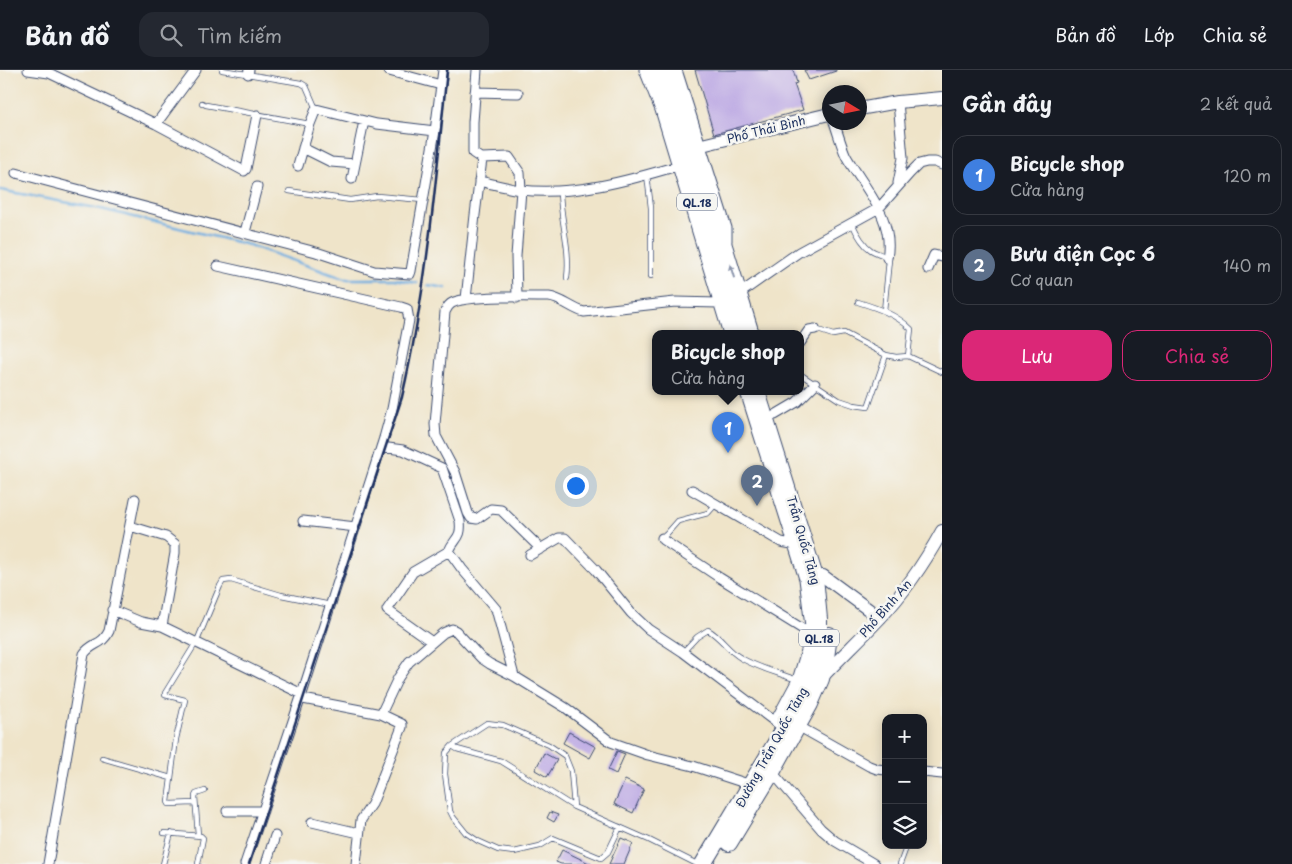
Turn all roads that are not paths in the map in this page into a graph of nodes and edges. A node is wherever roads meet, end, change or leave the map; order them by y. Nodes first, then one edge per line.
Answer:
1 (28, 70) edge
2 (196, 70) edge
3 (222, 70) edge
4 (264, 70) edge
5 (443, 70) edge
6 (477, 70) edge
7 (644, 70) edge
8 (654, 70) edge
9 (667, 70) edge
10 (677, 70) edge
11 (390, 71) edge
12 (49, 72) edge
13 (248, 72) edge
14 (264, 77) junction
15 (441, 85) junction
16 (475, 92) junction
17 (518, 94) dead end
18 (942, 98) edge
19 (898, 102) junction
20 (202, 103) dead end
21 (867, 108) edge
22 (316, 109) junction
23 (257, 115) junction
24 (822, 116) edge
25 (364, 121) junction
26 (156, 124) junction
27 (310, 124) junction
28 (837, 130) edge
29 (435, 131) junction
30 (702, 145) junction
31 (303, 148) junction
32 (482, 158) junction
33 (356, 164) junction
34 (942, 165) edge
35 (298, 166) dead end
36 (677, 166) junction
37 (16, 173) dead end
38 (647, 175) junction
39 (352, 179) dead end
40 (479, 182) junction
41 (257, 187) dead end
42 (896, 188) junction
43 (521, 190) junction
44 (560, 190) junction
45 (289, 191) dead end
46 (423, 200) junction
47 (879, 208) junction
48 (851, 222) junction
49 (245, 232) junction
50 (725, 249) junction
51 (942, 256) edge
52 (887, 258) junction
53 (218, 266) dead end
54 (928, 269) dead end
55 (651, 276) dead end
56 (567, 278) dead end
57 (739, 294) junction
58 (466, 296) junction
59 (517, 298) junction
60 (858, 302) dead end
61 (718, 303) junction
62 (884, 311) junction
63 (815, 328) joint
64 (727, 330) edge
65 (738, 330) edge
66 (750, 330) edge
67 (804, 337) edge
68 (886, 355) junction
69 (908, 356) junction
70 (942, 372) edge
71 (804, 376) edge
72 (816, 384) junction
73 (746, 395) edge
74 (758, 395) edge
75 (769, 395) edge
76 (775, 415) junction
77 (381, 447) junction
78 (692, 490) dead end
79 (135, 499) dead end
80 (716, 504) junction
81 (303, 521) dead end
82 (130, 526) junction
83 (356, 527) junction
84 (942, 531) edge
85 (662, 538) joint
86 (799, 546) junction
87 (541, 549) junction
88 (450, 551) junction
89 (530, 555) dead end
90 (823, 576) junction
91 (331, 605) junction
92 (112, 610) junction
93 (880, 618) junction
94 (162, 626) junction
95 (819, 638) junction
96 (197, 641) junction
97 (432, 642) junction
98 (683, 652) junction
99 (514, 676) junction
100 (821, 679) junction
101 (797, 680) junction
102 (302, 694) junction
103 (382, 714) junction
104 (785, 725) junction
105 (452, 746) junction
106 (102, 758) dead end
107 (882, 770) edge
108 (772, 772) junction
109 (927, 772) edge
110 (942, 774) edge
111 (170, 778) junction
112 (750, 784) junction
113 (205, 791) dead end
114 (194, 803) junction
115 (574, 807) junction
116 (263, 811) junction
117 (226, 812) dead end
118 (312, 822) dead end
119 (620, 827) junction
120 (164, 832) dead end
121 (171, 833) junction
122 (359, 833) junction
123 (198, 836) junction
124 (275, 836) dead end
125 (906, 849) edge
126 (48, 864) edge
127 (162, 864) edge
128 (198, 864) edge
129 (245, 864) edge
130 (266, 864) edge
131 (356, 864) edge
132 (697, 864) edge
133 (703, 864) edge
134 (716, 864) edge
135 (874, 864) edge
136 (900, 864) edge

1 - 12 street
2 - 26 street
3 - 13 lane
4 - 14 lane
5 - 15 street
6 - 16 street
7 - 36 street
8 - 65 highway, QL.18
9 - 50 highway, QL.18
10 - 30 street
11 - 15 street
12 - 26 street
13 - 14 lane
14 - 22 lane
15 - 29 street
16 - 17 street
16 - 32 street
18 - 19 street
19 - 21 street
19 - 42 street
20 - 23 lane
22 - 25 street
22 - 27 street
23 - 26 street
23 - 27 lane
24 - 30 street, Phố Thái Bình
25 - 29 street
25 - 33 street
27 - 31 street
28 - 47 street
29 - 46 street
30 - 50 street
31 - 33 street
31 - 35 street
32 - 40 street
32 - 43 street
33 - 39 street
34 - 42 street
36 - 38 street
36 - 61 street
37 - 49 street
38 - 44 street
38 - 55 lane
40 - 43 street
40 - 58 street
41 - 49 street
42 - 47 street
43 - 44 street
43 - 59 street
44 - 56 lane
45 - 46 lane
46 - 49 street
47 - 48 street
47 - 52 street
48 - 52 lane
48 - 57 street
57 -> 50 highway, QL.18
51 - 54 street
52 - 62 lane
53 - 77 street
57 - 66 highway, QL.18
58 - 59 street
58 - 87 street
59 - 61 street
60 - 62 lane
61 - 64 street
62 - 69 lane
63 - 67 street
63 - 68 lane
68 - 69 lane
68 - 72 lane
69 - 70 lane
71 - 72 lane
72 - 76 street
73 - 86 street, Trần Quốc Tảng
74 - 86 highway, Đường Trần Quốc Tảng / QL.18
75 - 76 highway, Đường Trần Quốc Tảng / QL.18
76 - 90 highway, Đường Trần Quốc Tảng / QL.18
77 - 83 street
77 - 88 street
78 - 80 street
79 - 82 street
80 - 85 lane
80 - 86 street
81 - 83 street
82 - 92 street
82 - 94 street
83 - 91 street
84 - 93 street, Phố Bình An
85 - 95 street
86 - 95 highway, Đường Trần Quốc Tảng / QL.18
87 - 89 street
87 - 98 street
88 - 97 street
88 - 99 street
90 - 93 street
90 - 95 highway, Đường Trần Quốc Tảng / QL.18
91 - 96 lane
91 - 102 street
92 - 94 street
92 - 126 street
93 - 100 street, Phố Bình An
94 - 96 street
95 - 100 highway, Đường Trần Quốc Tảng / QL.18
95 - 101 street
95 - 104 highway, Đường Trần Quốc Tảng / QL.18
96 - 102 street
96 - 111 lane
97 - 99 street
97 - 103 street
98 - 101 lane
98 - 104 street
99 - 112 street
100 - 104 highway, Đường Trần Quốc Tảng / QL.18
101 - 104 street
102 - 103 street
102 - 116 street
103 - 122 street
104 - 107 street
104 - 108 highway, Đường Trần Quốc Tảng / QL.18
104 - 112 highway, Đường Trần Quốc Tảng / QL.18
105 - 115 lane
105 - 115 lane
105 - 119 lane
106 - 111 lane
108 - 134 highway, Đường Trần Quốc Tảng / QL.18
108 - 135 street
109 - 110 street
111 - 114 lane
112 - 133 highway, Đường Trần Quốc Tảng / QL.18
113 - 114 lane
114 - 123 lane
115 - 119 lane
116 - 117 street
116 - 129 street
118 - 122 street
119 - 132 lane
120 - 121 lane
121 - 123 lane
121 - 127 lane
122 - 131 street
123 - 128 lane
124 - 130 street
125 - 136 lane

